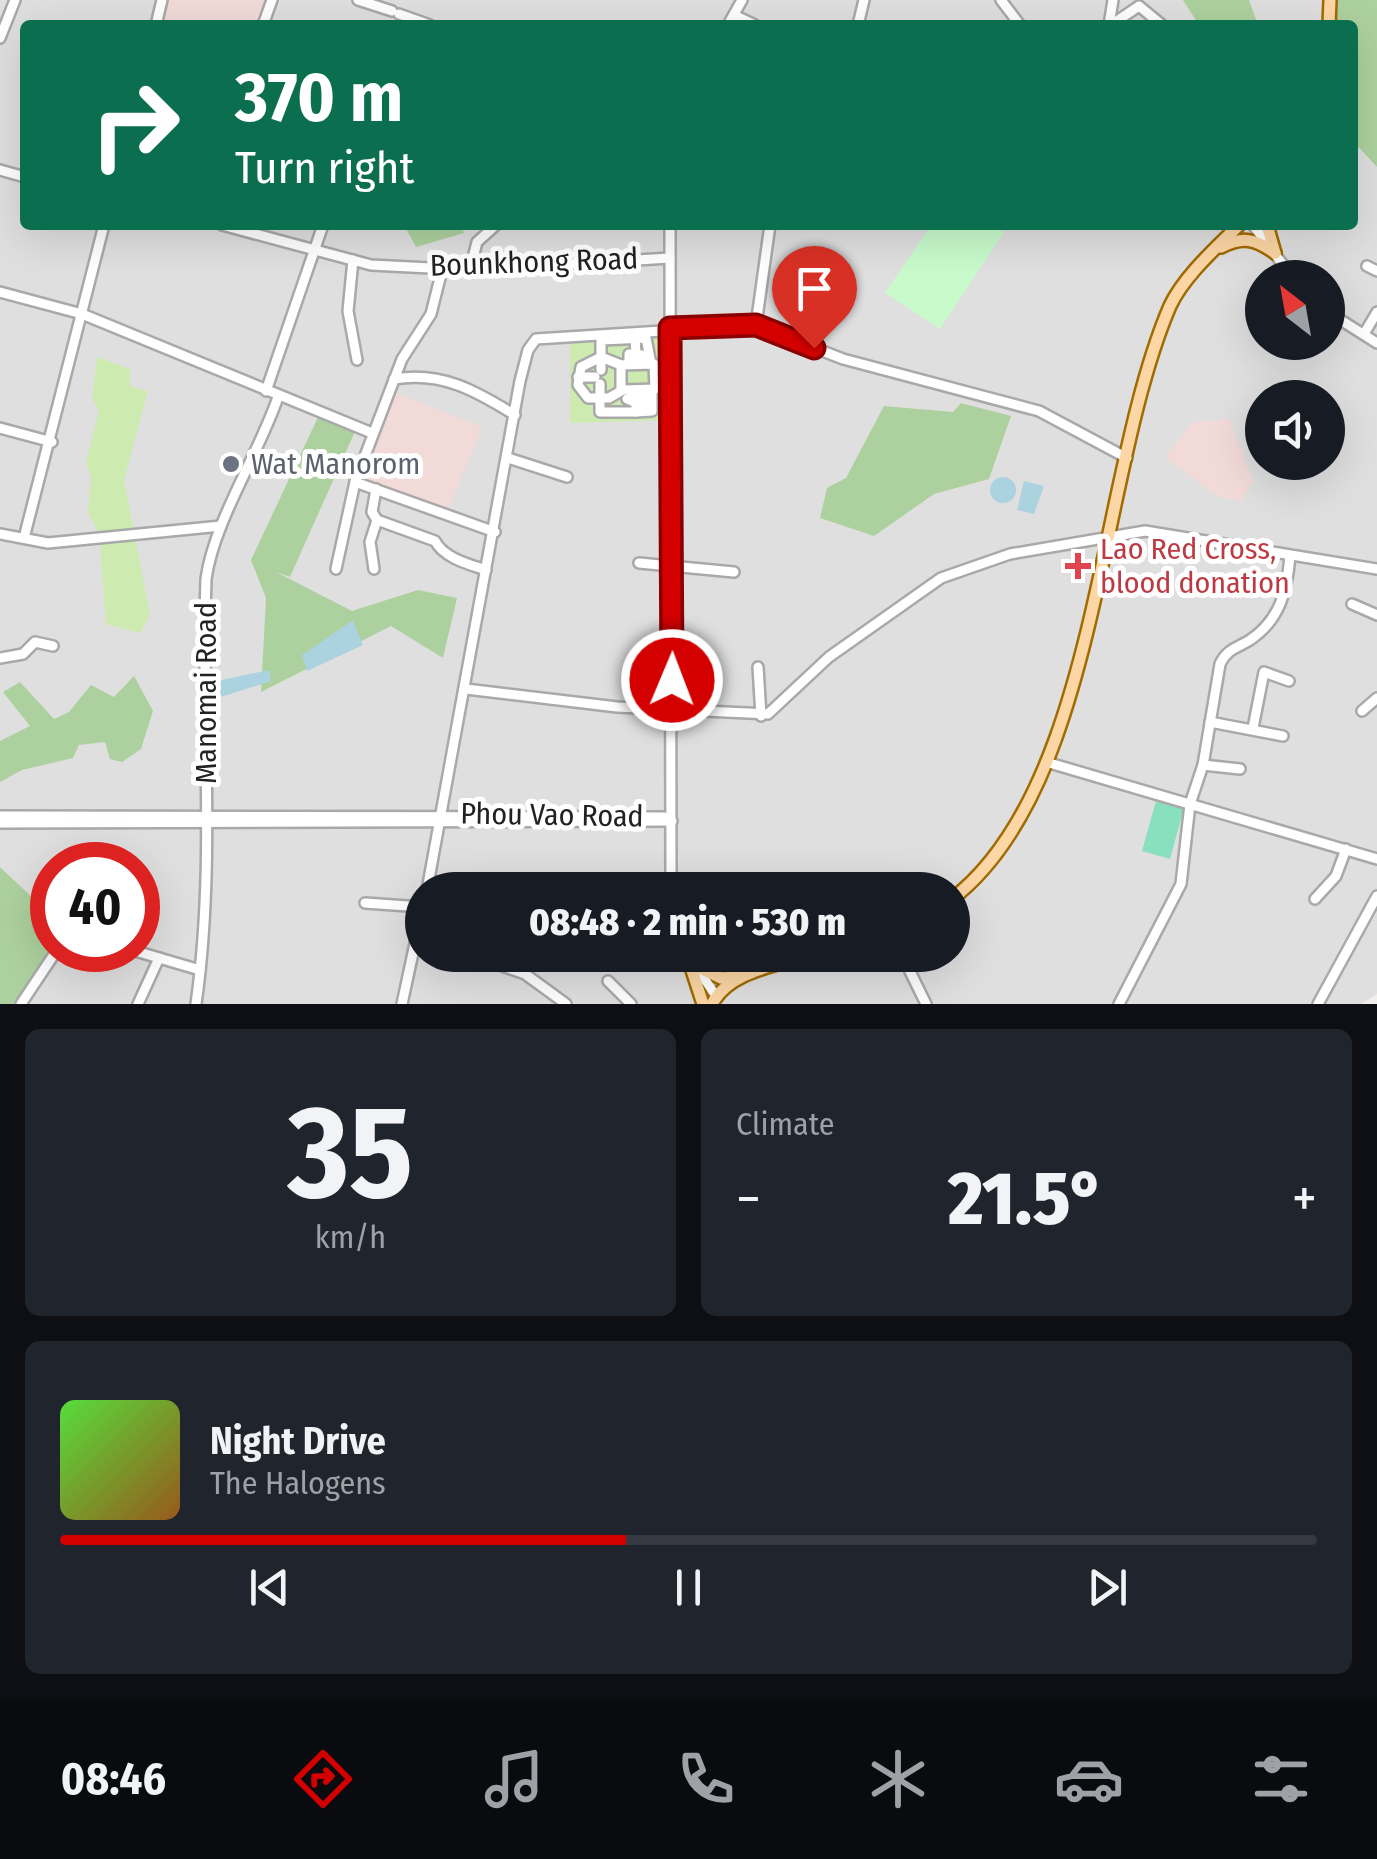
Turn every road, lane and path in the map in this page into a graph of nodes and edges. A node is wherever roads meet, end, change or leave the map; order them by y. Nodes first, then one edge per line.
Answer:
1 (15, 0) edge
2 (358, 0) edge
3 (742, 0) edge
4 (1001, 0) edge
5 (395, 12) edge
6 (734, 14) junction
7 (731, 20) edge
8 (745, 20) edge
9 (1016, 20) edge
10 (1118, 20) edge
11 (1156, 20) edge
12 (0, 38) edge
13 (103, 230) edge
14 (240, 230) edge
15 (320, 230) edge
16 (491, 230) edge
17 (670, 230) edge
18 (769, 230) edge
19 (1224, 230) edge
20 (1234, 230) edge
21 (1257, 230) edge
22 (1268, 230) edge
23 (314, 250) junction
24 (1213, 252) junction
25 (1274, 254) junction
26 (670, 258) junction
27 (353, 260) junction
28 (1278, 260) edge
29 (442, 270) junction
30 (470, 270) junction
31 (0, 292) edge
32 (1377, 312) edge
33 (82, 314) junction
34 (1345, 322) edge
35 (756, 325) junction
36 (670, 328) junction
37 (1364, 334) junction
38 (635, 338) junction
39 (1377, 343) edge
40 (636, 354) dead end
41 (601, 357) junction
42 (357, 360) dead end
43 (650, 364) junction
44 (621, 365) junction
45 (654, 376) junction
46 (671, 376) junction
47 (578, 377) junction
48 (600, 377) junction
49 (621, 377) junction
50 (394, 378) junction
51 (652, 389) junction
52 (621, 390) junction
53 (266, 391) junction
54 (278, 397) junction
55 (600, 398) junction
56 (515, 415) junction
57 (0, 428) edge
58 (372, 432) junction
59 (52, 442) junction
60 (508, 458) junction
61 (1127, 458) junction
62 (566, 477) dead end
63 (355, 482) junction
64 (376, 490) junction
65 (377, 520) junction
66 (221, 526) junction
67 (495, 532) junction
68 (0, 534) edge
69 (1108, 537) junction
70 (24, 538) junction
71 (1290, 556) junction
72 (639, 562) dead end
73 (672, 568) junction
74 (336, 569) dead end
75 (374, 569) dead end
76 (1377, 569) edge
77 (486, 570) junction
78 (734, 572) dead end
79 (1352, 604) dead end
80 (1377, 614) edge
81 (53, 646) dead end
82 (0, 658) edge
83 (758, 667) dead end
84 (1289, 681) dead end
85 (466, 690) junction
86 (1377, 698) edge
87 (673, 711) junction
88 (1362, 711) dead end
89 (760, 716) junction
90 (1210, 722) junction
91 (1253, 728) junction
92 (1284, 736) dead end
93 (1046, 762) junction
94 (1203, 765) junction
95 (1240, 769) dead end
96 (1190, 804) junction
97 (207, 818) junction
98 (443, 818) junction
99 (0, 819) edge
100 (672, 822) junction
101 (1346, 849) junction
102 (1377, 859) edge
103 (431, 872) edge
104 (672, 872) edge
105 (970, 885) edge
106 (1377, 896) edge
107 (1315, 899) dead end
108 (365, 903) dead end
109 (405, 907) edge
110 (160, 958) edge
111 (200, 970) junction
112 (42, 972) edge
113 (153, 972) edge
114 (411, 972) edge
115 (519, 972) edge
116 (697, 972) edge
117 (712, 972) edge
118 (756, 972) edge
119 (910, 972) edge
120 (741, 977) junction
121 (608, 981) dead end
122 (23, 1001) edge
123 (711, 1001) edge
124 (36, 1004) edge
125 (138, 1004) edge
126 (196, 1004) edge
127 (402, 1004) edge
128 (566, 1004) edge
129 (631, 1004) edge
130 (926, 1004) edge
131 (1118, 1004) edge
132 (1318, 1004) edge

1 - 12 street
2 - 5 street
3 - 6 street
4 - 9 street
6 - 7 street
6 - 8 street
10 - 11 street
13 - 33 street
14 - 23 street, Bounkhong Road
15 - 23 street
16 - 30 street
17 - 26 street
18 - 35 street
19 - 24 main road
20 - 24 main road
21 - 25 street
22 - 25 main road
23 - 27 street, Bounkhong Road
23 - 53 street
24 - 25 main road
24 - 61 main road
25 - 28 street
26 - 30 street, Bounkhong Road
26 - 36 street
27 - 29 street, Bounkhong Road
27 - 42 street
29 - 30 street, Bounkhong Road
29 - 50 street
31 - 33 street
32 - 37 street
33 - 53 street
33 - 59 street
34 - 37 street
35 - 36 street
35 - 61 street
36 - 46 street
36 - 56 street
37 - 39 street
38 - 40 street
38 - 41 street
38 - 43 street
41 - 44 street
41 - 47 street
41 - 48 street
43 - 44 street
43 - 45 street
44 - 49 street
45 - 46 street
45 - 51 street
46 - 73 street
47 - 48 street
47 - 55 street
48 - 49 street
48 - 55 street
49 - 52 street
50 - 56 street
50 - 58 street
51 - 52 street
51 - 55 street
52 - 55 street
53 - 54 street
54 - 58 street
54 - 66 street, Manomai Road
56 - 60 street
57 - 59 street
58 - 63 street
59 - 70 street
60 - 62 street
60 - 67 street
61 - 69 main road
63 - 64 street
63 - 74 street
64 - 65 street
64 - 67 street
65 - 75 street
65 - 77 street
66 - 70 street
66 - 97 street, Manomai Road
67 - 77 street
68 - 70 street
69 - 71 street
69 - 89 street
69 - 93 main road
71 - 76 street
71 - 90 street
72 - 73 street
73 - 78 street
73 - 87 street
77 - 85 street
79 - 80 street
81 - 82 street
83 - 89 street
84 - 91 street
85 - 87 street
85 - 98 street
86 - 88 street
87 - 89 street
87 - 100 street
90 - 91 street
90 - 94 street
91 - 92 street
93 - 96 street
93 - 105 main road
94 - 95 street
94 - 96 street
96 - 101 street
96 - 131 street
97 - 98 street, Phou Vao Road
97 - 99 street, Phou Vao Road
97 - 111 street, Manomai Road
98 - 100 street, Phou Vao Road
98 - 103 street
100 - 104 street
101 - 102 street
101 - 107 street
106 - 132 street
108 - 109 street
110 - 111 street
111 - 126 street, Manomai Road
112 - 122 street
113 - 125 street
114 - 127 street
115 - 128 street
116 - 123 main road
117 - 120 main road
118 - 120 main road
119 - 130 street
120 - 123 main road
121 - 129 street
122 - 124 street

